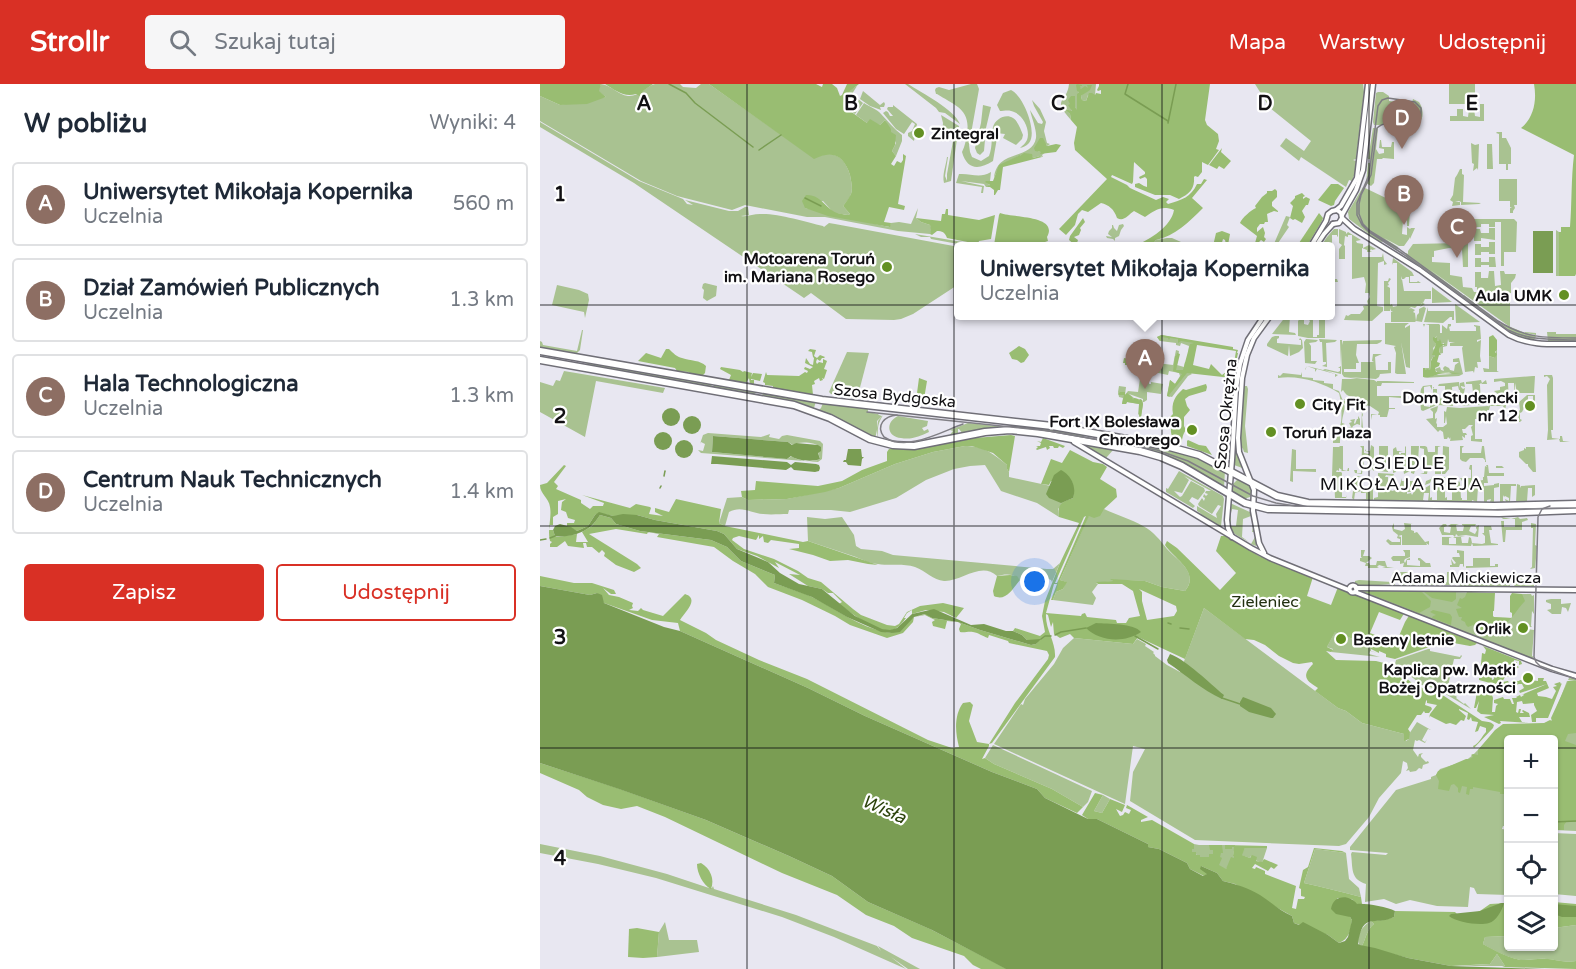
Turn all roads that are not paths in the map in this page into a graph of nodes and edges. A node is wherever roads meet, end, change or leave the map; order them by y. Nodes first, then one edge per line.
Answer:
1 (1368, 84) edge
2 (1373, 84) edge
3 (1335, 210) junction
4 (1327, 217) junction
5 (1342, 217) junction
6 (1335, 223) junction
7 (1354, 229) junction
8 (1313, 242) edge
9 (1319, 242) edge
10 (1261, 320) edge
11 (1267, 320) edge
12 (1576, 344) edge
13 (540, 351) edge
14 (540, 360) edge
15 (1088, 431) junction
16 (1086, 445) junction
17 (1232, 460) junction
18 (1222, 466) junction
19 (1231, 471) junction
20 (1243, 478) junction
21 (1252, 483) junction
22 (1230, 486) junction
23 (1255, 492) junction
24 (1229, 495) junction
25 (1240, 501) junction
26 (1576, 504) edge
27 (1253, 506) junction
28 (1262, 508) junction
29 (1576, 510) edge
30 (1254, 517) junction
31 (1227, 520) junction
32 (1218, 529) junction
33 (1232, 537) junction
34 (1259, 543) junction
35 (1251, 548) junction
36 (1267, 556) junction
37 (1355, 590) junction
38 (1576, 590) edge
39 (1576, 676) edge

1 - 3 street
2 - 5 street
3 - 4 street
3 - 5 street
4 - 6 street
4 - 8 street
5 - 6 street
5 - 7 street
6 - 7 street
6 - 9 street
7 - 12 street
10 - 17 street, Szosa Okrężna
11 - 21 street, Szosa Okrężna
13 - 15 main road, Szosa Bydgoska
14 - 16 main road, Szosa Bydgoska
15 - 16 street
15 - 18 main road, Szosa Bydgoska
16 - 24 main road, Szosa Bydgoska
16 - 32 street, Szosa Bydgoska
17 - 18 street
17 - 19 street, Szosa Okrężna
18 - 19 main road, Szosa Bydgoska
19 - 20 main road, Szosa Bydgoska
19 - 22 street, Szosa Okrężna
20 - 21 main road
20 - 22 street, Szosa Okrężna
21 - 23 street, Szosa Okrężna
21 - 26 main road
22 - 24 street, Szosa Okrężna
23 - 25 street
23 - 27 street, Szosa Okrężna
24 - 25 main road, Szosa Bydgoska
24 - 31 street, Szosa Okrężna
25 - 27 main road, Szosa Bydgoska
27 - 28 main road, Szosa Bydgoska
27 - 30 street, Szosa Okrężna
28 - 29 main road, Szosa Bydgoska
28 - 30 street
30 - 34 street, Szosa Okrężna
31 - 32 street
31 - 33 street
32 - 33 street, Szosa Bydgoska
33 - 35 street, Szosa Bydgoska
34 - 35 street
34 - 36 street
35 - 36 street, Szosa Bydgoska
36 - 37 street, Szosa Bydgoska
37 - 38 street, Adama Mickiewicza
37 - 39 street

